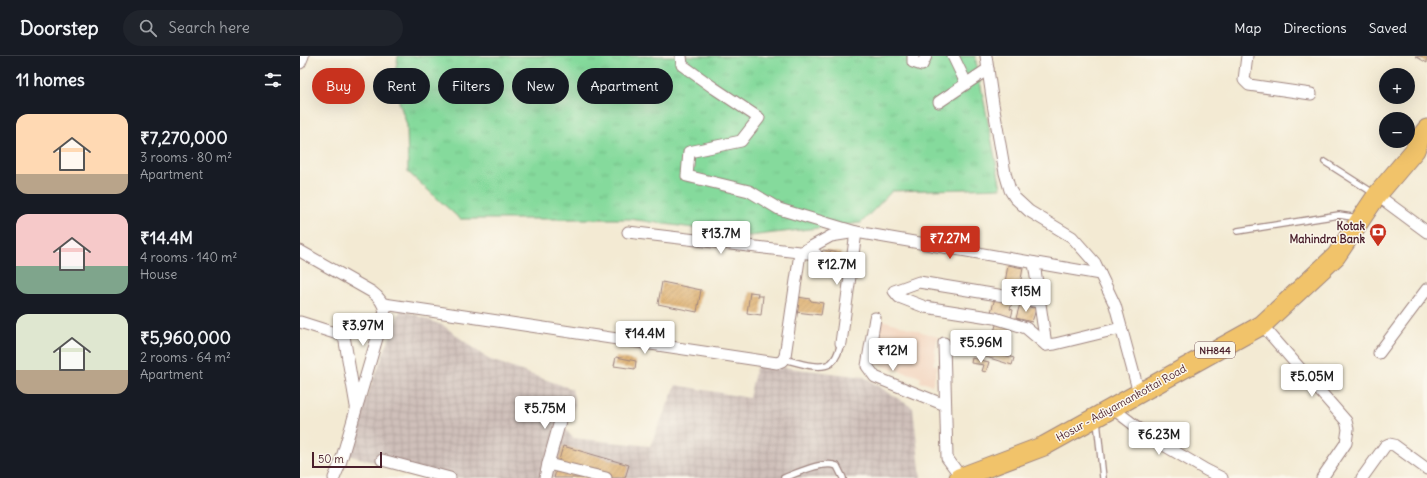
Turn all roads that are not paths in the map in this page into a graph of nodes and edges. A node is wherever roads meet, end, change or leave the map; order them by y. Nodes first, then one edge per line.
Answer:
1 (303, 56) edge
2 (681, 56) edge
3 (913, 56) edge
4 (926, 56) edge
5 (954, 56) edge
6 (986, 56) edge
7 (1247, 56) edge
8 (300, 63) edge
9 (988, 69) junction
10 (966, 83) junction
11 (1311, 94) dead end
12 (939, 102) dead end
13 (1427, 130) edge
14 (1421, 147) edge
15 (1325, 162) dead end
16 (1377, 195) junction
17 (1359, 223) junction
18 (1238, 231) dead end
19 (628, 232) dead end
20 (856, 232) junction
21 (1427, 232) edge
22 (300, 251) edge
23 (800, 253) junction
24 (816, 254) dead end
25 (1034, 263) junction
26 (1100, 274) junction
27 (1427, 289) edge
28 (1040, 302) junction
29 (384, 304) junction
30 (875, 318) dead end
31 (300, 322) edge
32 (1262, 325) junction
33 (1121, 328) junction
34 (841, 343) joint
35 (944, 343) dead end
36 (1046, 345) junction
37 (1379, 353) dead end
38 (784, 359) junction
39 (1139, 393) junction
40 (565, 403) dead end
41 (945, 405) junction
42 (356, 409) junction
43 (1104, 412) junction
44 (382, 460) dead end
45 (548, 464) junction
46 (1427, 469) edge
47 (337, 477) edge
48 (964, 477) edge
49 (1326, 477) edge
50 (450, 478) edge
51 (545, 478) edge
52 (606, 478) edge
53 (784, 478) edge
54 (843, 478) edge
55 (1103, 478) edge
56 (1222, 478) edge
57 (1362, 478) edge

1 - 8 street
2 - 20 street
3 - 4 street
5 - 10 street
6 - 9 street
7 - 11 street
9 - 10 street
9 - 26 street
10 - 12 street
13 - 14 highway, Hosur - Adiyamankottai Road / NH844
14 - 16 highway, Hosur - Adiyamankottai Road / NH844
15 - 16 lane
16 - 17 highway, Hosur - Adiyamankottai Road / NH844
16 - 21 street
17 - 18 lane
17 - 32 highway, Hosur - Adiyamankottai Road / NH844
19 - 23 street
20 - 23 street
20 - 25 street
20 - 34 street
22 - 29 street
23 - 24 street
23 - 38 street
25 - 26 street
25 - 28 street
26 - 33 street
27 - 37 street
28 - 36 street
28 - 36 street
29 - 38 street
29 - 42 street
30 - 41 street
31 - 42 street
32 - 39 highway, Hosur - Adiyamankottai Road / NH844
32 - 49 street
33 - 36 street
33 - 39 street
34 - 38 lane
35 - 41 street
39 - 43 highway, Hosur - Adiyamankottai Road / NH844
40 - 45 street
41 - 48 street
42 - 47 street
43 - 48 highway, Hosur - Adiyamankottai Road / NH844
43 - 55 lane
43 - 56 street
44 - 50 street
45 - 51 street
45 - 52 street
46 - 57 street
53 - 54 lane

